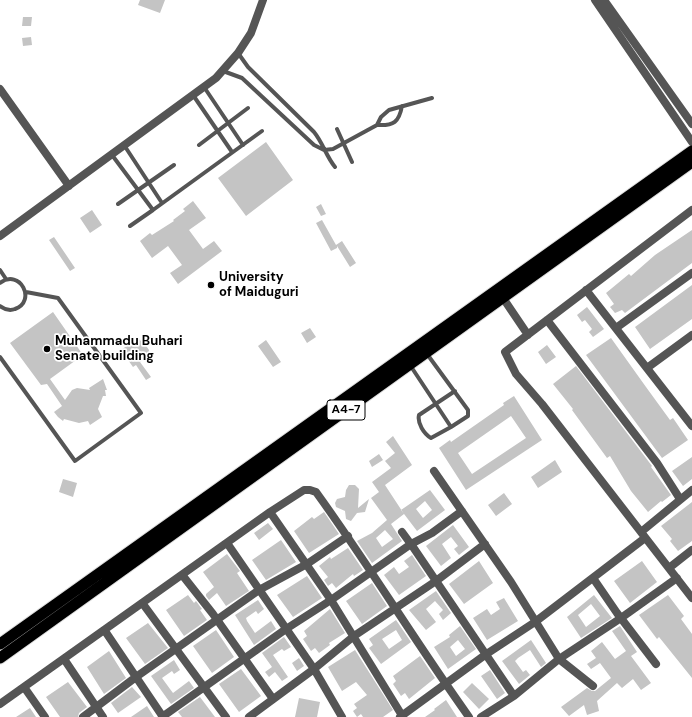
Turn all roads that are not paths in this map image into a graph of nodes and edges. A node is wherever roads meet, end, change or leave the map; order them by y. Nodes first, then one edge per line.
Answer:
1 (263, 0) edge
2 (596, 0) edge
3 (604, 0) edge
4 (238, 53) junction
5 (222, 71) junction
6 (203, 87) junction
7 (0, 89) edge
8 (193, 94) junction
9 (432, 98) dead end
10 (402, 106) junction
11 (248, 108) dead end
12 (228, 123) junction
13 (692, 124) edge
14 (377, 125) junction
15 (337, 129) dead end
16 (218, 131) junction
17 (262, 131) dead end
18 (692, 142) edge
19 (344, 143) junction
20 (124, 145) junction
21 (199, 145) dead end
22 (243, 145) junction
23 (324, 150) junction
24 (692, 151) edge
25 (232, 152) junction
26 (112, 155) junction
27 (352, 162) dead end
28 (692, 162) edge
29 (174, 164) dead end
30 (335, 167) dead end
31 (148, 182) junction
32 (69, 186) junction
33 (138, 190) junction
34 (162, 203) junction
35 (118, 204) dead end
36 (152, 210) junction
37 (692, 210) edge
38 (130, 226) dead end
39 (0, 236) edge
40 (0, 270) edge
41 (692, 273) edge
42 (6, 280) junction
43 (0, 283) edge
44 (586, 290) junction
45 (26, 292) junction
46 (503, 298) junction
47 (0, 306) edge
48 (547, 320) junction
49 (616, 328) junction
50 (692, 334) edge
51 (528, 335) junction
52 (426, 352) junction
53 (0, 357) edge
54 (410, 364) junction
55 (647, 368) junction
56 (454, 392) junction
57 (435, 403) junction
58 (692, 426) edge
59 (451, 427) junction
60 (434, 471) dead end
61 (692, 490) edge
62 (680, 499) junction
63 (462, 511) junction
64 (270, 512) junction
65 (402, 532) dead end
66 (643, 535) junction
67 (348, 536) junction
68 (227, 543) junction
69 (411, 544) junction
70 (484, 544) junction
71 (692, 550) edge
72 (307, 564) junction
73 (669, 568) junction
74 (371, 573) junction
75 (183, 576) junction
76 (593, 578) junction
77 (677, 578) junction
78 (436, 581) junction
79 (259, 590) junction
80 (692, 598) edge
81 (331, 600) junction
82 (143, 604) junction
83 (395, 608) junction
84 (621, 618) junction
85 (216, 619) junction
86 (535, 622) junction
87 (286, 629) junction
88 (105, 631) junction
89 (354, 636) junction
90 (0, 644) edge
91 (176, 649) junction
92 (485, 655) junction
93 (0, 658) edge
94 (244, 658) junction
95 (64, 659) junction
96 (559, 659) junction
97 (656, 664) dead end
98 (314, 669) junction
99 (136, 677) junction
100 (446, 684) junction
101 (593, 686) dead end
102 (24, 687) junction
103 (204, 687) junction
104 (514, 696) junction
105 (273, 699) junction
106 (0, 704) edge
107 (96, 708) junction
108 (402, 716) edge
109 (45, 717) edge
110 (83, 717) edge
111 (103, 717) edge
112 (163, 717) edge
113 (226, 717) edge
114 (249, 717) edge
115 (342, 717) edge
116 (469, 717) edge
117 (482, 717) edge

1 - 4 street
2 - 18 street
3 - 13 street
4 - 5 street
4 - 23 lane
5 - 6 street
5 - 23 lane
6 - 8 street
6 - 12 lane
7 - 32 street
8 - 16 lane
8 - 20 street
9 - 10 lane
10 - 14 lane
10 - 14 lane
11 - 12 lane
12 - 16 lane
12 - 22 lane
14 - 19 lane
15 - 19 lane
16 - 21 lane
16 - 25 lane
17 - 22 lane
19 - 23 lane
19 - 27 lane
20 - 26 street
20 - 31 lane
22 - 25 lane
23 - 30 lane
24 - 90 highway, A4-7
25 - 34 lane
26 - 32 street
26 - 33 lane
28 - 46 highway, A4-7
29 - 31 lane
31 - 33 lane
31 - 34 lane
32 - 39 street
33 - 35 lane
33 - 36 lane
34 - 36 lane
36 - 38 lane
37 - 44 street
40 - 42 lane
41 - 49 street
42 - 43 lane
42 - 45 lane
44 - 48 street
44 - 49 street
45 - 47 lane
45 - 53 lane
46 - 51 street
46 - 52 highway, A4-7
48 - 51 street
48 - 62 street
49 - 55 street
50 - 55 street
51 - 66 street
52 - 54 highway, A4-7
52 - 56 lane
54 - 57 lane
54 - 93 highway, A4-7
55 - 58 street
56 - 57 lane
56 - 59 lane
57 - 59 lane
57 - 59 lane
60 - 63 street
61 - 62 street
62 - 66 street
63 - 69 street
63 - 70 street
64 - 67 street
64 - 68 street
64 - 72 street
65 - 69 street
66 - 73 street
66 - 76 street
67 - 72 street
67 - 74 street
68 - 75 street
68 - 79 street
69 - 74 street
69 - 78 street
70 - 78 street
70 - 86 street
71 - 73 street
72 - 79 street
72 - 81 street
73 - 77 street
74 - 81 street
74 - 83 street
75 - 82 street
75 - 85 street
76 - 84 street
76 - 86 street
77 - 80 street
77 - 84 street
78 - 83 street
78 - 92 street
79 - 85 street
79 - 87 street
81 - 87 street
81 - 89 street
82 - 88 street
82 - 91 street
83 - 89 street
83 - 100 street
84 - 96 street
84 - 97 street
85 - 91 street
85 - 94 street
86 - 92 street
86 - 96 street
87 - 94 street
87 - 98 street
88 - 95 street
88 - 99 street
89 - 98 street
89 - 108 street
91 - 99 street
91 - 103 street
92 - 100 street
92 - 104 street
94 - 103 street
94 - 105 street
95 - 102 street
95 - 107 street
96 - 101 street
96 - 104 street
98 - 105 street
98 - 115 street
99 - 107 street
99 - 112 street
100 - 108 street
100 - 116 street
102 - 106 street
102 - 109 street
103 - 112 street
103 - 113 street
104 - 117 street
105 - 114 street
107 - 110 street
107 - 111 street

